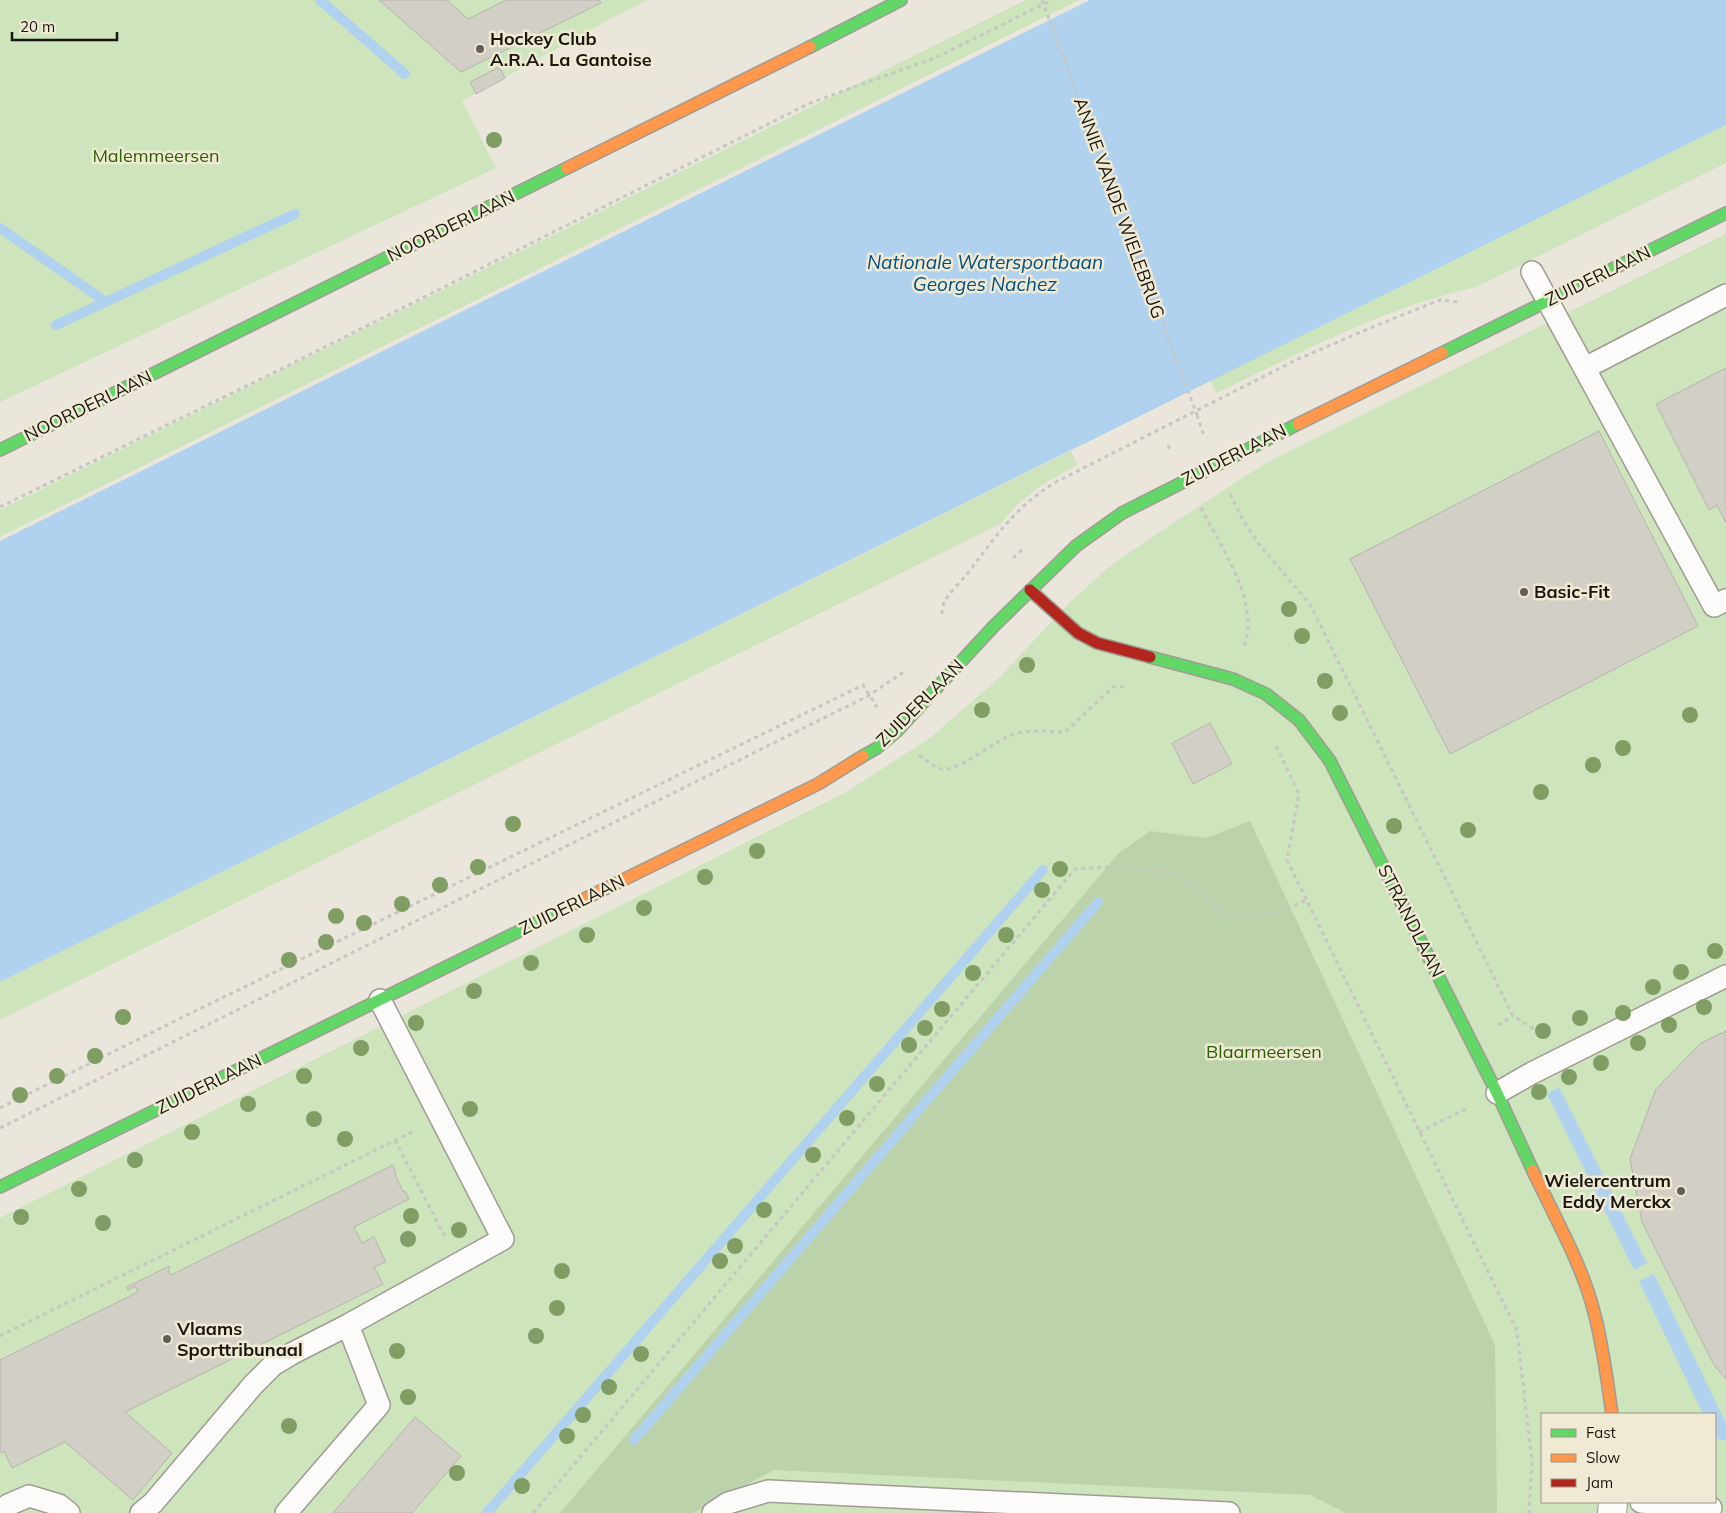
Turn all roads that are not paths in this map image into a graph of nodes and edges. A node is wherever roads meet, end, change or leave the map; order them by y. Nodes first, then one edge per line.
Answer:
1 (901, 0) edge
2 (1726, 213) edge
3 (1532, 272) dead end
4 (1726, 295) edge
5 (1548, 301) junction
6 (1584, 368) junction
7 (0, 450) edge
8 (1030, 590) junction
9 (1726, 600) edge
10 (1726, 976) edge
11 (380, 1000) junction
12 (1497, 1092) junction
13 (0, 1187) edge
14 (348, 1325) junction
15 (1612, 1413) edge
16 (1653, 1503) edge
17 (1711, 1508) dead end
18 (0, 1512) edge
19 (69, 1513) edge
20 (140, 1513) edge
21 (286, 1513) edge
22 (712, 1513) edge
23 (1229, 1513) edge

1 - 7 street, NOORDERLAAN
2 - 5 street, ZUIDERLAAN
3 - 5 lane
4 - 6 lane
5 - 6 lane
5 - 8 street, ZUIDERLAAN
6 - 9 lane
8 - 11 street, ZUIDERLAAN
8 - 12 street, STRANDLAAN
10 - 12 lane
11 - 13 street, ZUIDERLAAN
11 - 14 lane
12 - 15 street, STRANDLAAN
14 - 20 lane
14 - 21 lane
16 - 17 lane
18 - 19 lane
22 - 23 lane

